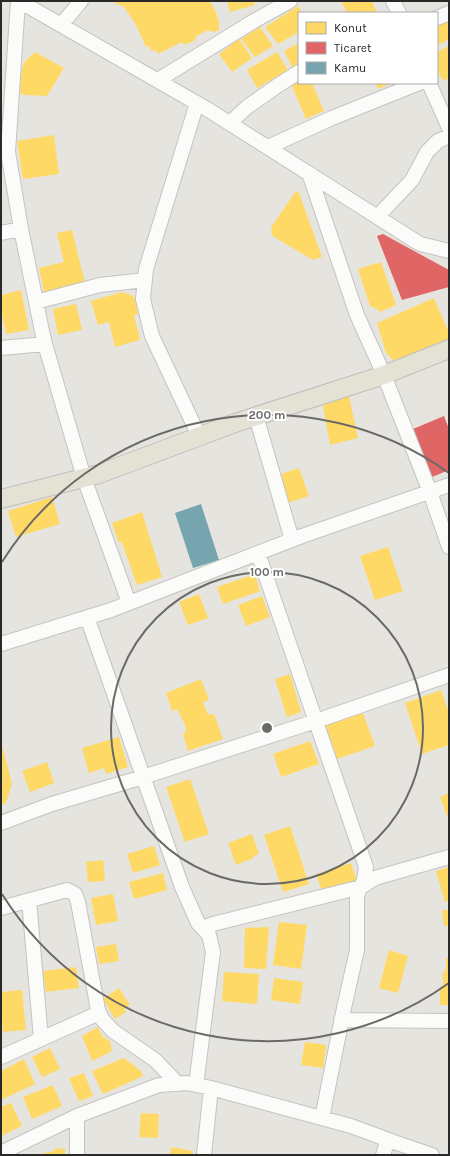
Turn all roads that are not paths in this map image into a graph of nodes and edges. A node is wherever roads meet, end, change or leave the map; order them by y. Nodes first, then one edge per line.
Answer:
1 (18, 1) edge
2 (81, 1) edge
3 (290, 1) edge
4 (394, 1) edge
5 (399, 12) edge
6 (449, 13) edge
7 (438, 18) edge
8 (61, 25) junction
9 (298, 73) edge
10 (158, 80) junction
11 (417, 84) edge
12 (430, 84) edge
13 (197, 103) junction
14 (230, 124) junction
15 (449, 128) edge
16 (449, 136) edge
17 (268, 147) junction
18 (309, 173) junction
19 (378, 216) junction
20 (21, 229) junction
21 (1, 233) edge
22 (449, 251) edge
23 (145, 280) junction
24 (36, 302) junction
25 (46, 344) junction
26 (1, 348) edge
27 (449, 349) edge
28 (384, 375) junction
29 (256, 416) junction
30 (199, 436) junction
31 (84, 478) junction
32 (449, 485) edge
33 (430, 492) junction
34 (1, 499) edge
35 (292, 540) junction
36 (449, 547) edge
37 (258, 553) junction
38 (129, 603) junction
39 (87, 617) junction
40 (1, 644) edge
41 (449, 675) edge
42 (316, 721) junction
43 (144, 777) junction
44 (1, 823) edge
45 (449, 857) edge
46 (361, 886) junction
47 (29, 900) junction
48 (1, 908) edge
49 (203, 928) junction
50 (99, 1013) junction
51 (341, 1020) junction
52 (449, 1021) edge
53 (41, 1039) junction
54 (1, 1057) edge
55 (178, 1084) junction
56 (196, 1085) junction
57 (211, 1088) junction
58 (77, 1116) junction
59 (322, 1118) junction
60 (388, 1140) junction
61 (1, 1153) edge
62 (77, 1155) edge
63 (204, 1155) edge
64 (383, 1155) edge
65 (432, 1155) edge

1 - 8 street
1 - 20 street
2 - 8 street
3 - 10 street
4 - 5 street
6 - 7 street
8 - 10 street
9 - 14 street
10 - 13 street
11 - 17 street
12 - 15 street
13 - 14 street
13 - 23 street
14 - 17 street
16 - 19 street
17 - 18 street
18 - 19 street
18 - 28 street
19 - 22 street
20 - 21 street
20 - 24 street
23 - 24 street
23 - 30 street
24 - 25 street
25 - 26 street
25 - 31 street
27 - 28 main road
28 - 29 main road
28 - 33 street
29 - 30 main road
29 - 35 street
30 - 31 main road
31 - 34 main road
31 - 38 street
32 - 33 street
33 - 35 street
33 - 36 street
35 - 37 street
37 - 38 street
37 - 42 street
38 - 39 street
39 - 40 street
39 - 43 street
41 - 42 street
42 - 43 street
42 - 46 street
43 - 44 street
43 - 49 street
45 - 46 street
46 - 49 street
46 - 51 street
47 - 48 street
47 - 50 street
47 - 53 street
49 - 56 street
50 - 53 street
50 - 55 street
51 - 52 street
51 - 59 street
53 - 54 street
55 - 56 street
55 - 58 street
56 - 57 street
57 - 59 street
57 - 63 street
58 - 61 street
58 - 62 street
59 - 60 street
60 - 64 street
60 - 65 street

